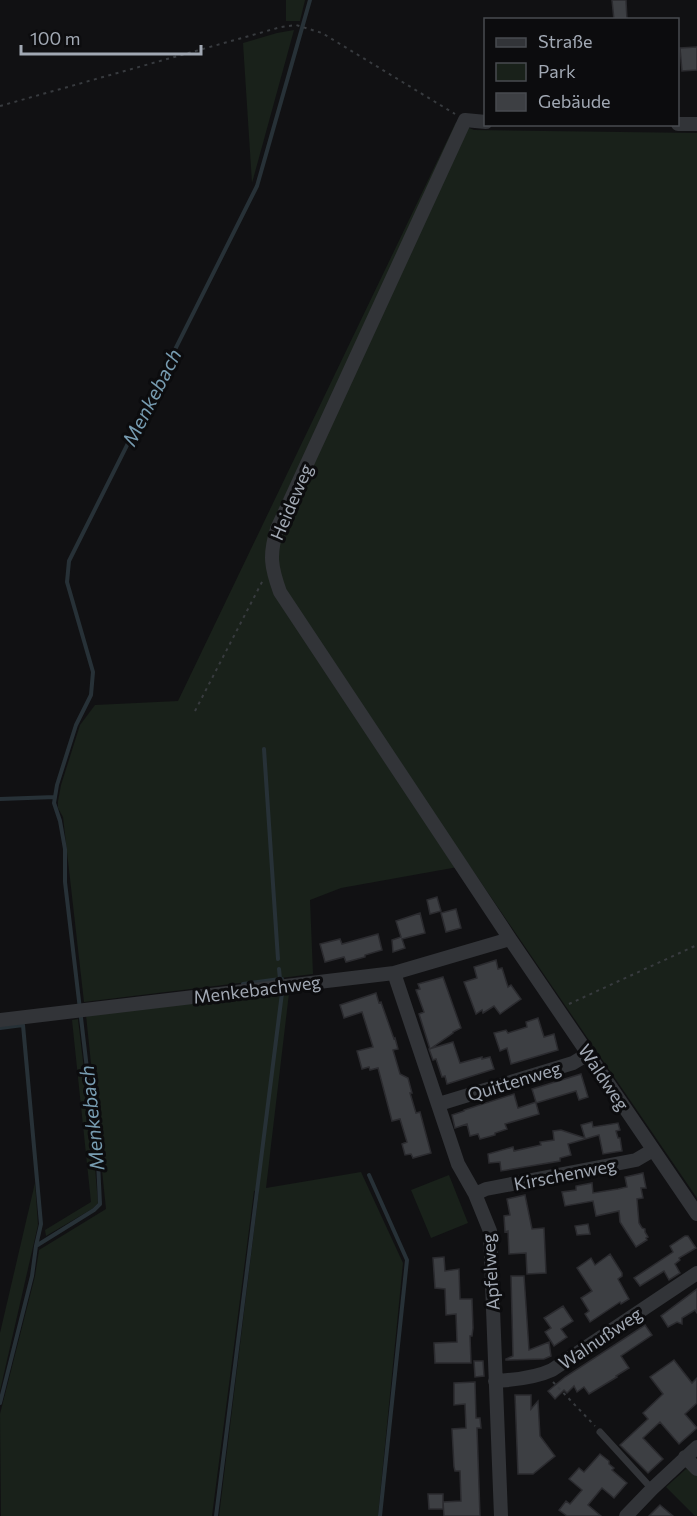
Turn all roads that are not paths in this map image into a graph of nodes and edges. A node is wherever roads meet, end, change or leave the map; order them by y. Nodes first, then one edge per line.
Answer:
1 (484, 122) edge
2 (679, 124) edge
3 (697, 124) edge
4 (510, 939) junction
5 (394, 973) junction
6 (0, 1020) edge
7 (588, 1054) junction
8 (439, 1104) junction
9 (653, 1150) junction
10 (475, 1194) junction
11 (697, 1214) edge
12 (697, 1273) edge
13 (495, 1382) junction
14 (600, 1432) road end
15 (697, 1447) edge
16 (685, 1457) junction
17 (697, 1469) edge
18 (652, 1489) junction
19 (501, 1516) edge
20 (626, 1516) edge

1 - 4 street, Heideweg
2 - 3 street
4 - 5 street, Menkebachweg
4 - 7 street, Waldweg
5 - 6 street, Menkebachweg
5 - 8 street, Apfelweg
7 - 8 street, Quittenweg
7 - 9 street, Waldweg
8 - 10 street, Apfelweg
9 - 10 street, Kirschenweg
9 - 11 street, Waldweg
10 - 13 street, Apfelweg
12 - 13 street, Walnußweg
13 - 19 street, Apfelweg
14 - 18 lane
15 - 16 street
16 - 17 street
16 - 18 street
18 - 20 street

